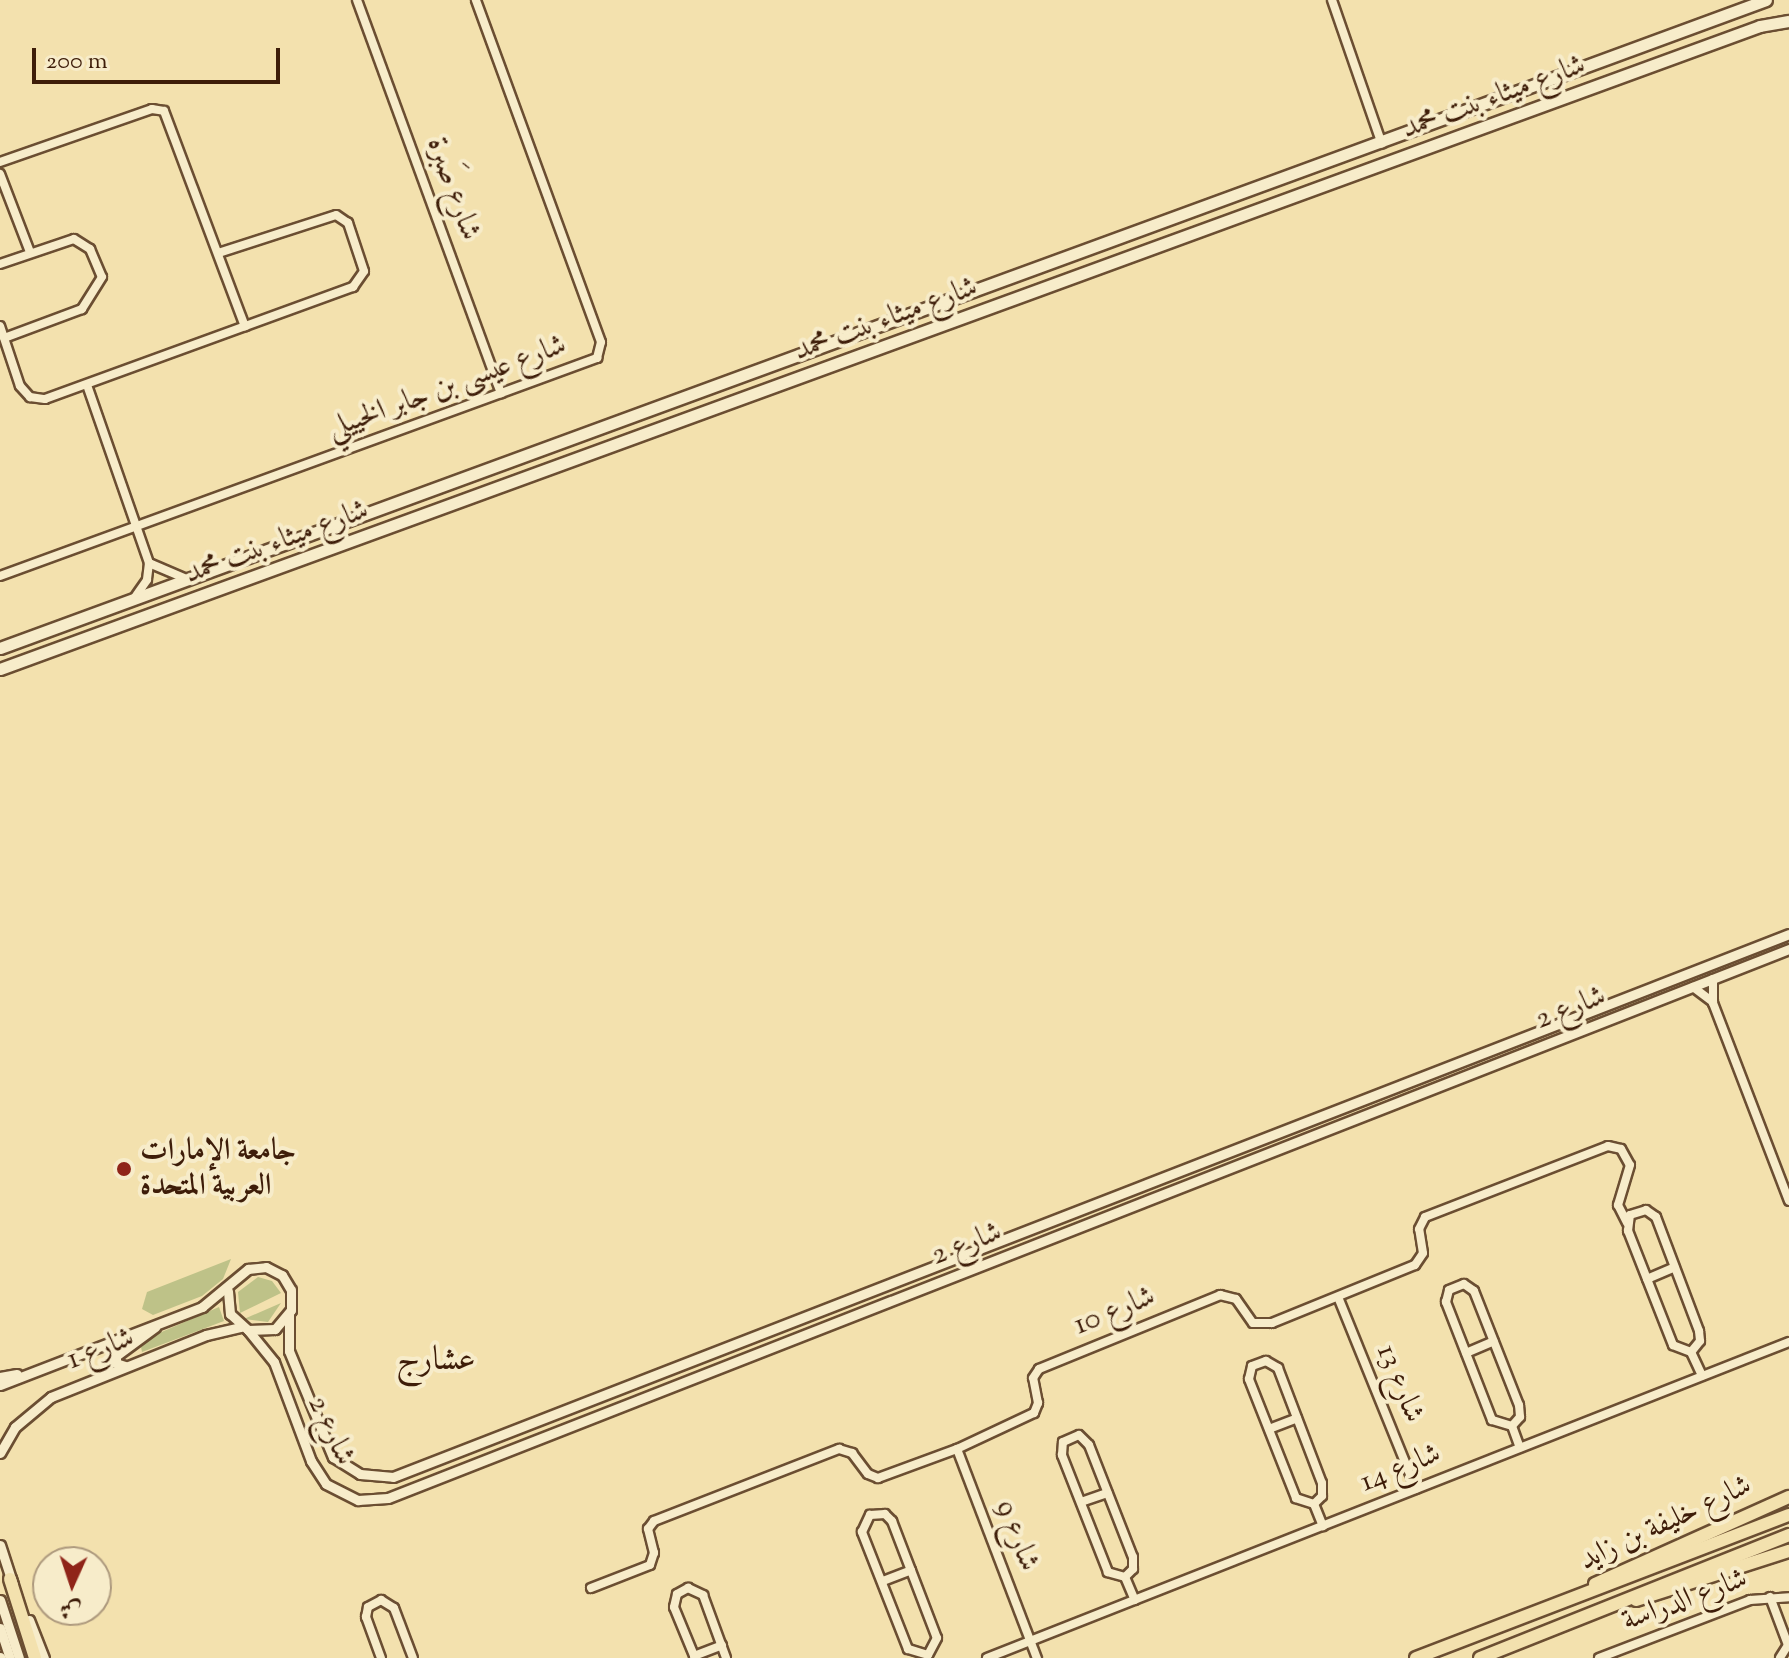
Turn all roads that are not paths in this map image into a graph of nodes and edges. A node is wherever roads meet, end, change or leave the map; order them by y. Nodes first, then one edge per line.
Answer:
1 (357, 0) edge
2 (476, 0) edge
3 (1332, 0) edge
4 (1766, 0) edge
5 (1789, 21) edge
6 (1382, 144) junction
7 (0, 162) edge
8 (0, 174) edge
9 (30, 252) junction
10 (218, 253) junction
11 (0, 264) edge
12 (0, 326) edge
13 (245, 326) junction
14 (4, 338) junction
15 (87, 385) junction
16 (501, 394) junction
17 (138, 527) junction
18 (149, 563) junction
19 (0, 576) edge
20 (194, 577) junction
21 (132, 600) junction
22 (0, 648) edge
23 (0, 669) edge
24 (1789, 934) edge
25 (1789, 949) edge
26 (1713, 979) junction
27 (1693, 987) junction
28 (1713, 1003) junction
29 (1789, 1201) edge
30 (1627, 1223) junction
31 (1675, 1267) junction
32 (1647, 1279) junction
33 (228, 1291) junction
34 (1338, 1297) junction
35 (289, 1314) junction
36 (157, 1325) junction
37 (245, 1328) junction
38 (1494, 1341) junction
39 (1789, 1342) edge
40 (1691, 1352) junction
41 (1466, 1353) junction
42 (125, 1366) junction
43 (43, 1369) junction
44 (1702, 1376) junction
45 (0, 1383) edge
46 (1297, 1418) junction
47 (1512, 1426) junction
48 (1269, 1429) junction
49 (1520, 1448) junction
50 (957, 1449) junction
51 (0, 1453) edge
52 (1416, 1489) junction
53 (1107, 1493) junction
54 (1789, 1497) edge
55 (1081, 1502) junction
56 (1314, 1504) junction
57 (1789, 1515) edge
58 (1323, 1526) junction
59 (1789, 1535) edge
60 (0, 1545) edge
61 (1789, 1551) edge
62 (911, 1570) junction
63 (1125, 1577) junction
64 (10, 1579) junction
65 (883, 1581) junction
66 (591, 1588) dead end
67 (1770, 1597) junction
68 (1789, 1597) edge
69 (0, 1600) edge
70 (1135, 1600) junction
71 (1566, 1600) junction
72 (1613, 1606) junction
73 (0, 1628) edge
74 (1030, 1641) junction
75 (0, 1642) edge
76 (722, 1645) junction
77 (928, 1656) edge
78 (5, 1657) edge
79 (695, 1657) edge
80 (19, 1658) edge
81 (35, 1658) edge
82 (44, 1658) edge
83 (381, 1658) edge
84 (413, 1658) edge
85 (726, 1658) edge
86 (987, 1658) edge
87 (1037, 1658) edge
88 (1416, 1658) edge
89 (1480, 1658) edge
90 (1599, 1658) edge
91 (1780, 1658) edge

1 - 16 street, شارع صَبرة
2 - 16 street, شارع عيسى بن جابر الخييلي
3 - 6 street
4 - 6 main road, شارع ميثاء بنت محمد
5 - 23 main road, شارع ميثاء بنت محمد
6 - 20 main road, شارع ميثاء بنت محمد
7 - 10 street
8 - 9 street
9 - 11 street
9 - 14 street
10 - 13 street
10 - 13 street
12 - 14 street
13 - 15 street
14 - 15 street
15 - 17 street
16 - 17 street, شارع عيسى بن جابر الخييلي
17 - 18 street
17 - 19 street, شارع عيسى بن جابر الخييلي
18 - 20 street
18 - 21 street
20 - 21 main road, شارع ميثاء بنت محمد
21 - 22 main road, شارع ميثاء بنت محمد
24 - 35 street, شارع 2
25 - 26 street, شارع 2
26 - 27 street, شارع 2
26 - 28 street
27 - 28 street
27 - 37 street, شارع 2
28 - 29 street
30 - 31 street
30 - 32 street
30 - 34 street, شارع 10
31 - 32 street
31 - 40 street
32 - 40 street
33 - 35 street
33 - 36 street, شارع 1
33 - 37 street
34 - 50 street, شارع 10
34 - 52 street, شارع 13
35 - 37 street
36 - 42 street
36 - 43 street, شارع 1
37 - 42 street, شارع 1
38 - 41 street
38 - 41 street
38 - 47 street
39 - 44 street, شارع 14
40 - 44 street
41 - 47 street
42 - 51 street, شارع 1
43 - 45 street, شارع 1
43 - 45 street, شارع 1
44 - 49 street, شارع 14
46 - 48 street
46 - 48 street
46 - 56 street
47 - 49 street
48 - 56 street
49 - 52 street, شارع 14
50 - 66 street, شارع 10
50 - 74 street, شارع 9
52 - 58 street, شارع 14
53 - 55 street
53 - 55 street
53 - 63 street
54 - 71 main road, شارع خليفة بن زايد
55 - 63 street
56 - 58 street
57 - 71 main road, شارع خليفة بن زايد
58 - 70 street, شارع 14
59 - 72 main road, شارع خليفة بن زايد
60 - 64 street
61 - 72 main road, شارع خليفة بن زايد
62 - 65 street
62 - 65 street
62 - 77 street
63 - 70 street
64 - 81 main road
64 - 82 street
65 - 77 street
67 - 68 street, شارع الدراسة
67 - 90 street, شارع الدراسة
67 - 91 street
69 - 80 street
70 - 74 street, شارع 14
71 - 88 main road, شارع خليفة بن زايد
72 - 89 main road, شارع خليفة بن زايد
73 - 78 street
74 - 86 street
74 - 87 street
75 - 78 street
76 - 79 street
76 - 79 street
76 - 85 street
83 - 84 street

